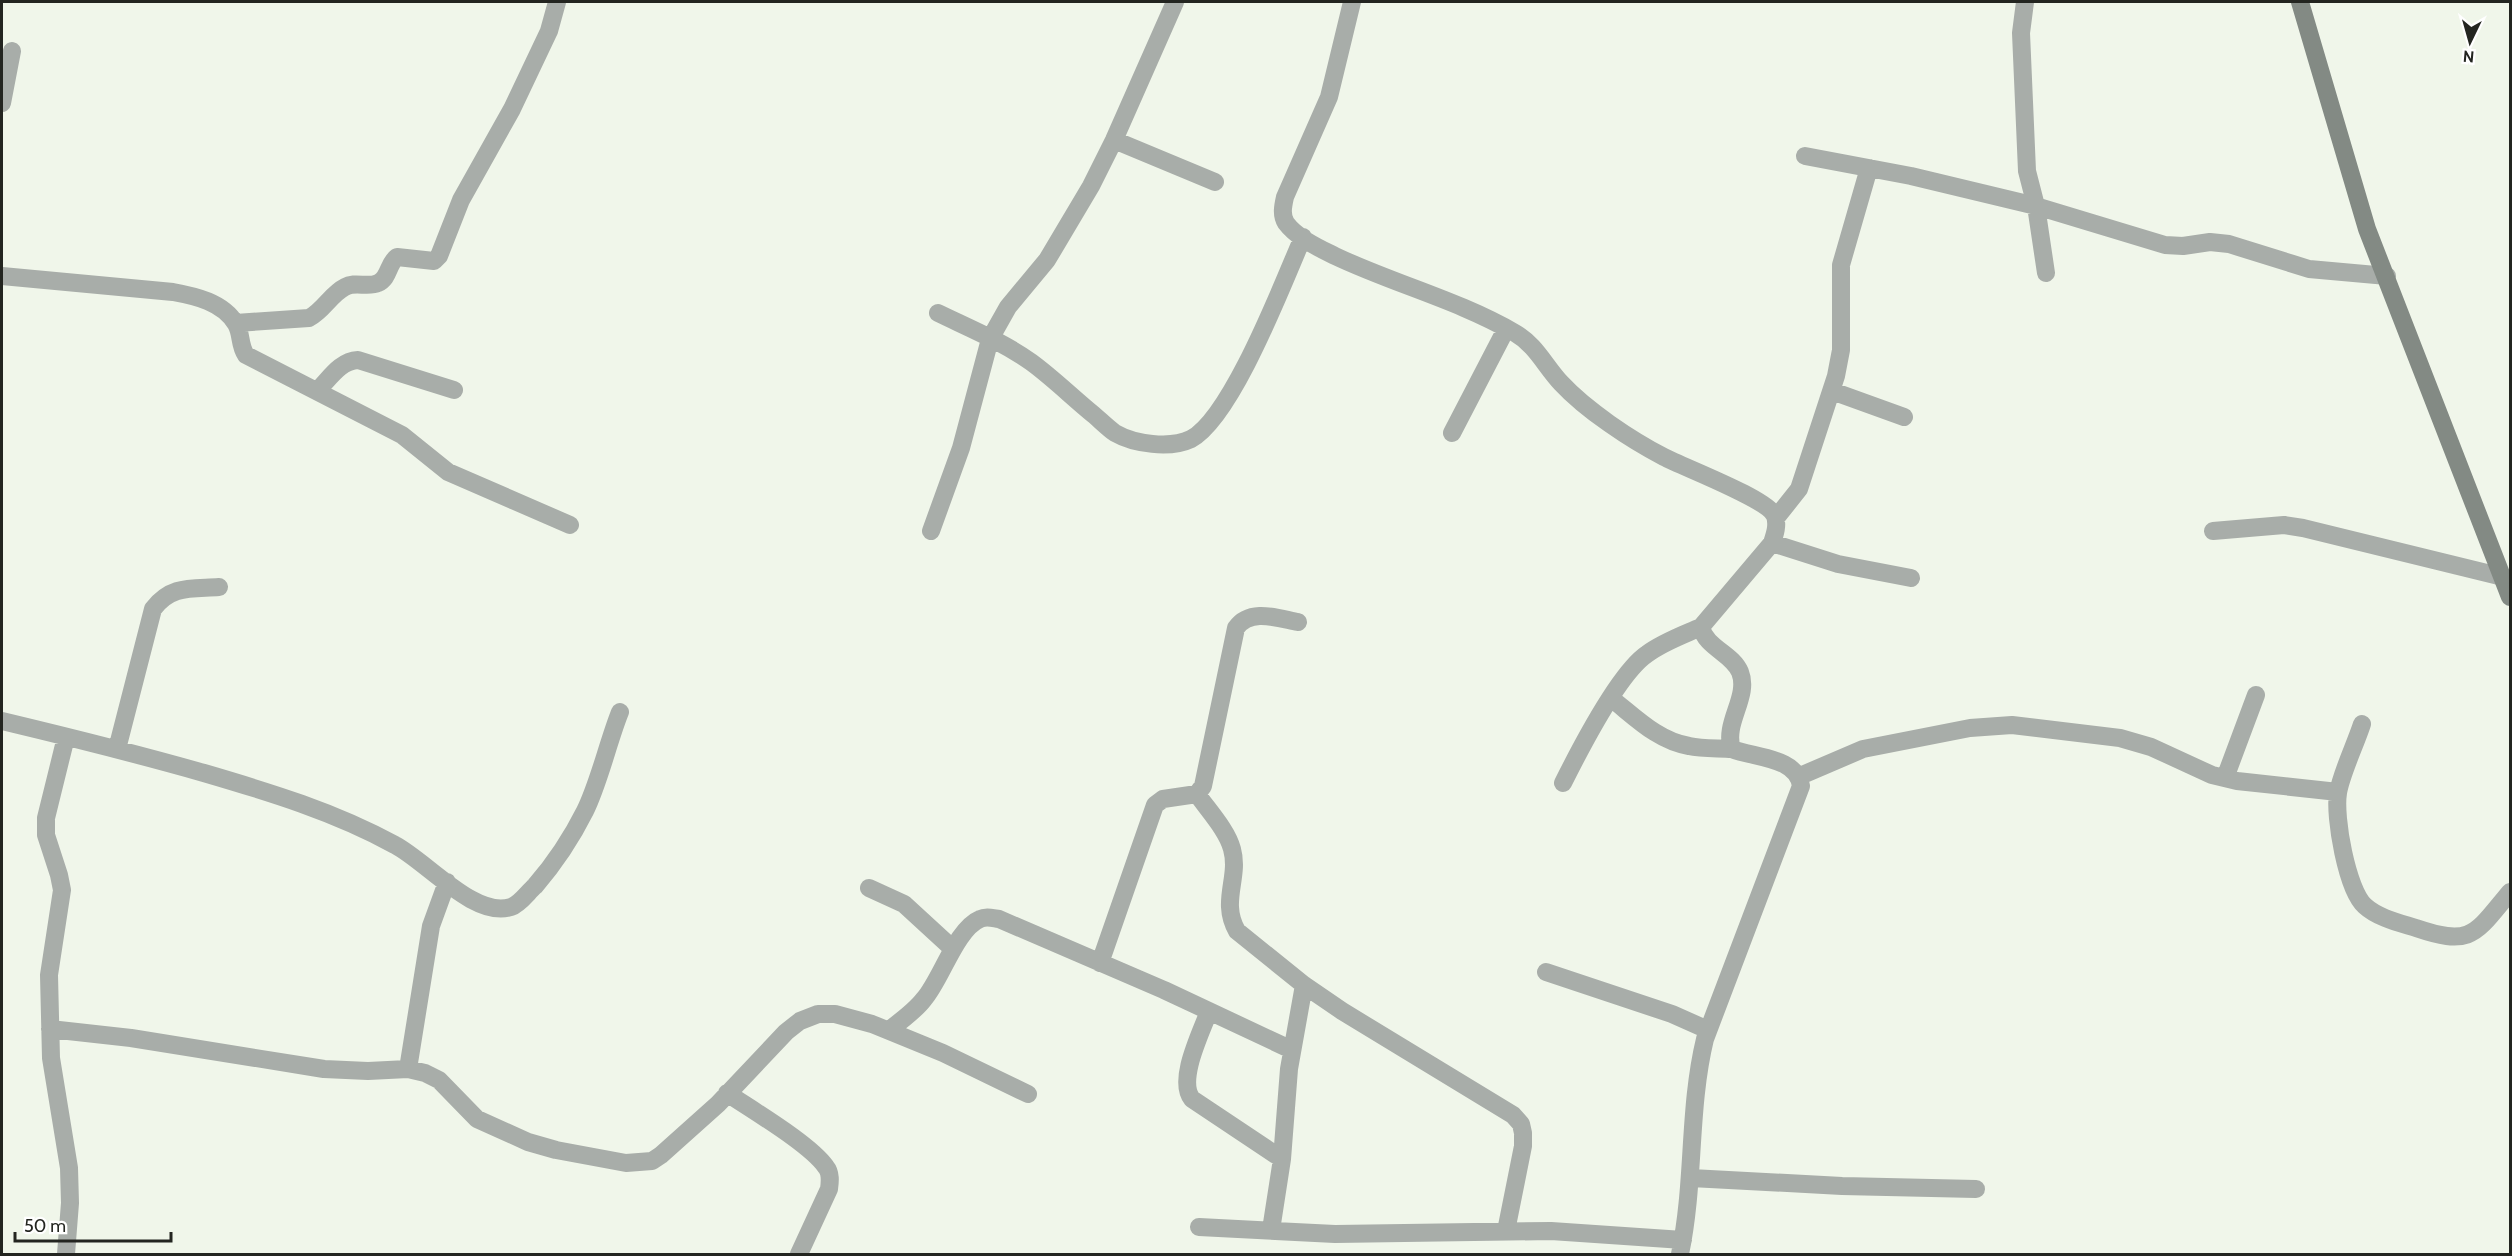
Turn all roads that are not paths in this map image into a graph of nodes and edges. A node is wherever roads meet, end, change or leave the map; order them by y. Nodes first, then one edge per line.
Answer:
1 (557, 2) edge
2 (1174, 2) edge
3 (1352, 2) edge
4 (2025, 2) edge
5 (2300, 2) edge
6 (12, 51) dead end
7 (2, 103) edge
8 (1114, 140) junction
9 (1805, 156) dead end
10 (1869, 168) junction
11 (1215, 182) dead end
12 (2036, 206) junction
13 (1303, 237) junction
14 (2046, 273) dead end
15 (2, 276) edge
16 (2387, 276) junction
17 (938, 313) dead end
18 (236, 323) junction
19 (1506, 328) junction
20 (990, 339) junction
21 (318, 390) junction
22 (454, 390) dead end
23 (1832, 391) junction
24 (1904, 417) dead end
25 (1452, 433) dead end
26 (1776, 518) junction
27 (570, 525) dead end
28 (931, 531) dead end
29 (2212, 531) dead end
30 (1772, 543) junction
31 (2503, 577) junction
32 (1911, 578) dead end
33 (219, 587) dead end
34 (2511, 597) edge
35 (1298, 622) dead end
36 (1701, 627) junction
37 (2256, 695) dead end
38 (1612, 699) junction
39 (620, 712) dead end
40 (2, 721) edge
41 (2362, 724) dead end
42 (66, 736) junction
43 (117, 749) junction
44 (1732, 749) junction
45 (1800, 776) junction
46 (2225, 778) junction
47 (1563, 783) dead end
48 (2338, 792) junction
49 (1197, 794) junction
50 (447, 882) junction
51 (869, 888) dead end
52 (2511, 892) edge
53 (953, 949) junction
54 (1100, 963) junction
55 (1546, 972) dead end
56 (1304, 985) junction
57 (1209, 1011) junction
58 (51, 1029) junction
59 (889, 1030) junction
60 (1708, 1030) junction
61 (1292, 1050) junction
62 (408, 1069) junction
63 (727, 1093) junction
64 (1028, 1094) dead end
65 (1282, 1159) junction
66 (1691, 1178) junction
67 (1976, 1189) dead end
68 (1199, 1227) dead end
69 (1271, 1230) junction
70 (1506, 1232) junction
71 (1682, 1247) edge
72 (66, 1254) edge
73 (799, 1254) edge

1 - 18 street
2 - 8 street
3 - 13 street
4 - 12 street
5 - 16 main road
6 - 7 street
8 - 11 street
8 - 20 street
9 - 10 street
10 - 12 street
10 - 23 street
12 - 14 street
12 - 16 street
13 - 19 street
13 - 20 street
15 - 18 street
16 - 31 main road
17 - 20 street
18 - 21 street
19 - 25 street
19 - 26 street
20 - 28 street
21 - 22 street
21 - 27 street
23 - 24 street
23 - 26 street
26 - 30 street
29 - 31 street
30 - 32 street
30 - 36 street
31 - 34 main road
33 - 43 street
35 - 49 street
36 - 38 street
36 - 44 street
37 - 46 street
38 - 44 street
38 - 47 street
39 - 50 street
40 - 42 street
41 - 48 street
42 - 43 street
42 - 58 street
43 - 50 street
44 - 45 street
45 - 46 street
45 - 60 street
46 - 48 street
48 - 52 street
49 - 54 street
49 - 56 street
50 - 62 street
51 - 53 street
53 - 54 street
53 - 59 street
54 - 57 street
55 - 60 street
56 - 61 street
56 - 70 street
57 - 61 street
57 - 65 street
58 - 62 street
58 - 72 street
59 - 63 street
59 - 64 street
60 - 66 street
61 - 65 street
62 - 63 street
63 - 73 street
65 - 69 street
66 - 67 street
66 - 71 street
68 - 69 street
69 - 70 street
70 - 71 street

